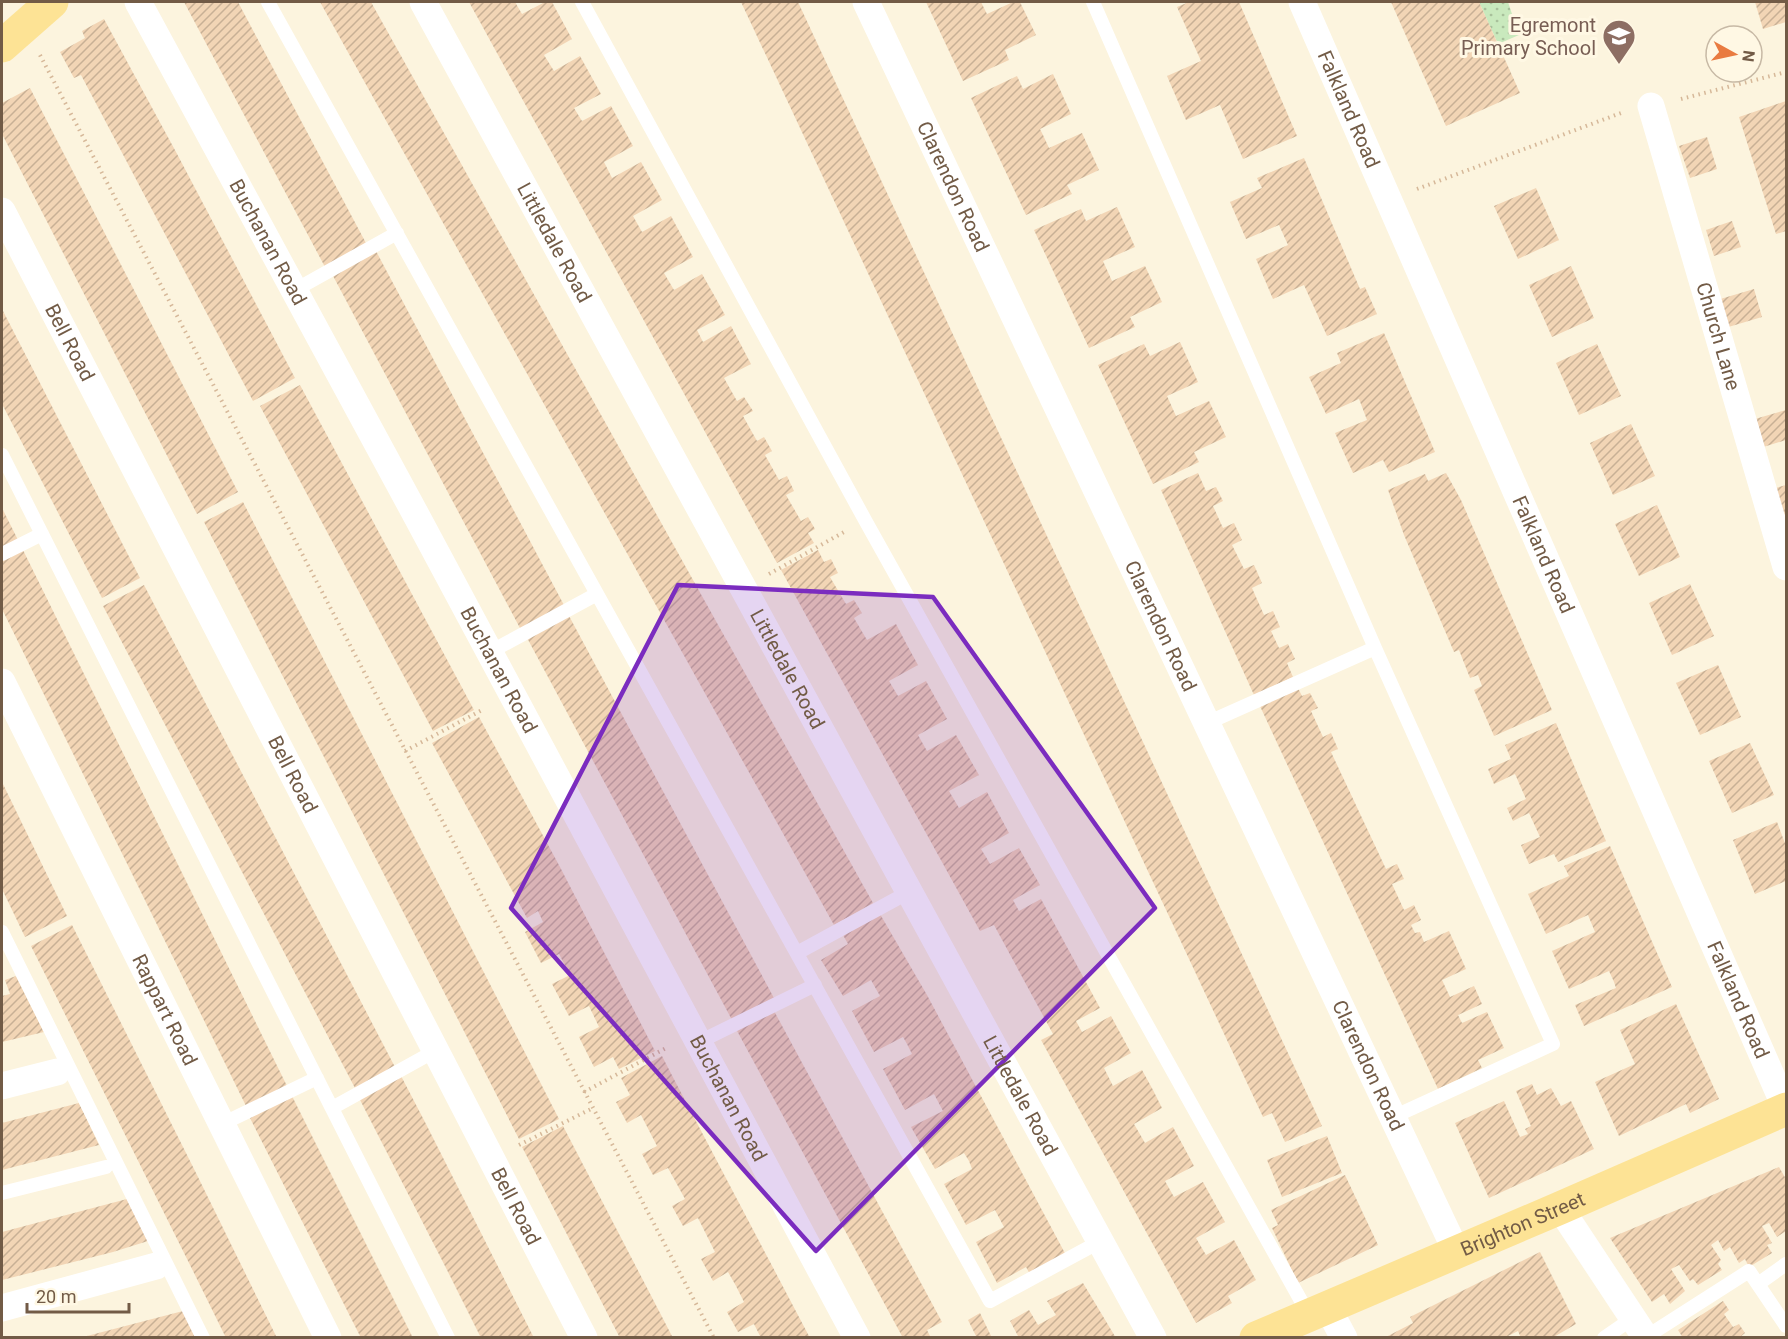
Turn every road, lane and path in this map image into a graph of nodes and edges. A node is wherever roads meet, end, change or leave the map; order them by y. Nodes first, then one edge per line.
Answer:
1 (52, 2) edge
2 (138, 2) edge
3 (268, 2) edge
4 (423, 2) edge
5 (582, 2) edge
6 (866, 2) edge
7 (1094, 2) edge
8 (1302, 2) edge
9 (13, 36) edge
10 (1786, 72) edge
11 (1651, 105) junction
12 (1388, 200) junction
13 (2, 211) edge
14 (397, 233) junction
15 (294, 290) junction
16 (2, 455) edge
17 (865, 520) junction
18 (42, 534) junction
19 (2, 554) edge
20 (1786, 567) edge
21 (743, 588) junction
22 (597, 594) junction
23 (1376, 648) junction
24 (490, 652) junction
25 (2, 682) edge
26 (513, 695) junction
27 (1207, 723) junction
28 (405, 751) junction
29 (909, 891) junction
30 (2, 932) edge
31 (797, 953) junction
32 (814, 985) junction
33 (697, 1038) junction
34 (435, 1051) junction
35 (57, 1072) dead end
36 (317, 1078) junction
37 (2, 1086) edge
38 (584, 1092) junction
39 (332, 1108) junction
40 (593, 1108) junction
41 (1786, 1109) edge
42 (1393, 1117) junction
43 (222, 1124) junction
44 (491, 1158) junction
45 (106, 1167) dead end
46 (2, 1193) edge
47 (1560, 1208) junction
48 (1101, 1241) junction
49 (1456, 1251) junction
50 (1786, 1264) edge
51 (156, 1266) dead end
52 (1758, 1284) junction
53 (2, 1308) edge
54 (1319, 1312) junction
55 (1786, 1326) edge
56 (1642, 1331) edge
57 (202, 1338) edge
58 (328, 1338) edge
59 (448, 1338) edge
60 (584, 1338) edge
61 (714, 1338) edge
62 (857, 1338) edge
63 (1153, 1338) edge
64 (1256, 1338) edge
65 (1344, 1338) edge
66 (1604, 1338) edge

1 - 9 main road
2 - 15 street, Buchanan Road
3 - 14 lane
4 - 21 street, Littledale Road
5 - 17 lane
6 - 27 street, Clarendon Road
7 - 23 lane
8 - 12 street, Falkland Road
9 - 28 path
10 - 11 path
11 - 12 path
11 - 20 street, Church Lane
12 - 41 street, Falkland Road
13 - 34 street, Bell Road
14 - 15 lane
14 - 22 lane
15 - 24 street, Buchanan Road
16 - 18 lane
17 - 21 path
17 - 54 lane
18 - 19 lane
18 - 36 lane
21 - 29 street, Littledale Road
22 - 24 lane
22 - 31 lane
23 - 27 lane
23 - 42 lane
24 - 26 street, Buchanan Road
25 - 43 street, Rappart Road
26 - 28 path
26 - 33 street, Buchanan Road
27 - 42 street, Clarendon Road
28 - 38 path
29 - 31 lane
29 - 48 street, Littledale Road
30 - 57 lane
31 - 32 lane
32 - 33 lane
32 - 48 lane
33 - 38 path
33 - 62 street, Buchanan Road
34 - 39 lane
34 - 44 street, Bell Road
35 - 37 street
36 - 39 lane
36 - 43 lane
38 - 40 path
39 - 59 lane
40 - 44 path
40 - 61 path
41 - 47 main road, Brighton Street
42 - 49 street, Clarendon Road
43 - 58 street, Rappart Road
44 - 60 street, Bell Road
45 - 46 lane
47 - 49 main road, Brighton Street
47 - 56 street
48 - 63 street, Littledale Road
49 - 54 main road, Brighton Street
50 - 52 lane
51 - 53 street
52 - 55 lane
52 - 56 lane
54 - 64 main road, Brighton Street
54 - 65 street
56 - 66 lane

